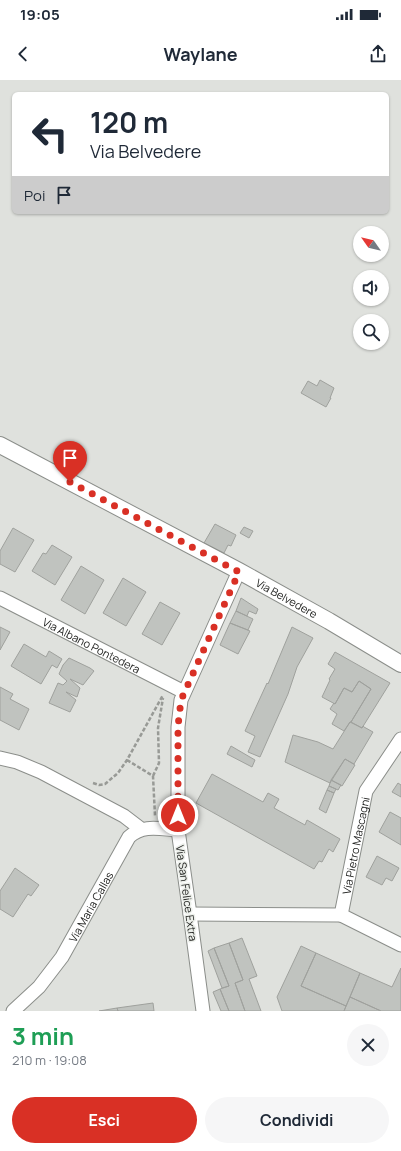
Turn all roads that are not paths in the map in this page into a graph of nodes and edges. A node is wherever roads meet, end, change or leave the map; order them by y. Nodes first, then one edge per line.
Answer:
1 (0, 445) edge
2 (239, 572) junction
3 (0, 598) edge
4 (401, 664) edge
5 (184, 692) junction
6 (401, 739) edge
7 (0, 758) edge
8 (141, 829) junction
9 (178, 830) junction
10 (190, 914) junction
11 (341, 915) junction
12 (401, 945) edge
13 (13, 1011) edge
14 (203, 1011) edge

1 - 2 street, Via Belvedere
2 - 4 street, Via Belvedere
2 - 5 street, Via San Felice Extra
3 - 5 street, Via Albano Pontedera
5 - 9 street, Via San Felice Extra
6 - 11 street, Via Pietro Mascagni
7 - 8 street
8 - 9 street
8 - 13 street, Via Maria Callas
9 - 10 street, Via San Felice Extra
10 - 11 street
10 - 14 street, Via San Felice Extra
11 - 12 street

